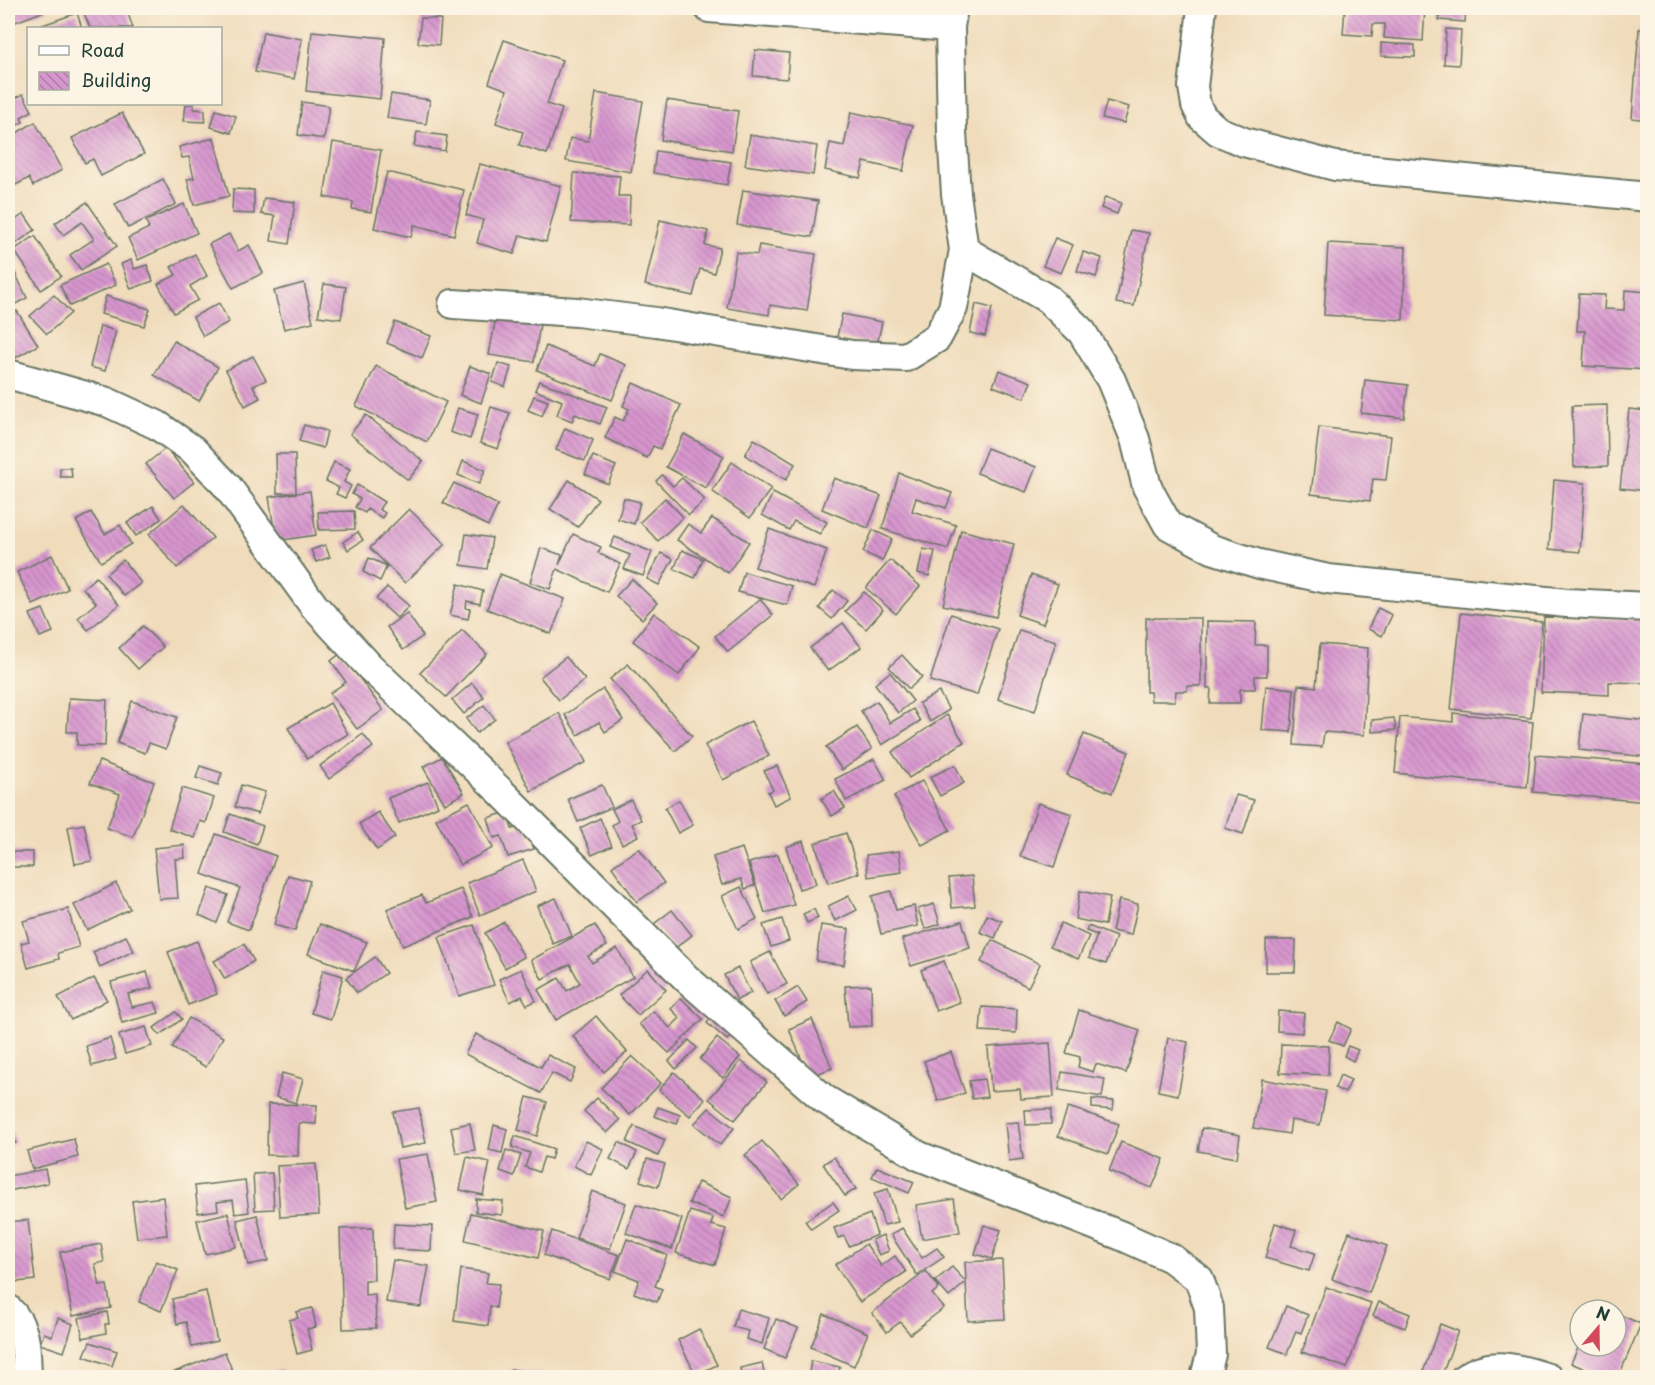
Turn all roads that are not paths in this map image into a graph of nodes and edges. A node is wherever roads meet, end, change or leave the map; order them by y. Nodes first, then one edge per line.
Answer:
1 (709, 8) edge
2 (1202, 8) edge
3 (952, 17) edge
4 (1647, 197) edge
5 (964, 250) junction
6 (453, 304) dead end
7 (8, 374) edge
8 (1647, 606) edge
9 (8, 1309) edge
10 (27, 1377) edge
11 (1205, 1377) edge
12 (1465, 1377) edge
13 (1548, 1377) edge

1 - 3 street
2 - 4 street
3 - 5 street
5 - 6 street
5 - 8 street
7 - 11 street
9 - 10 street
12 - 13 street

